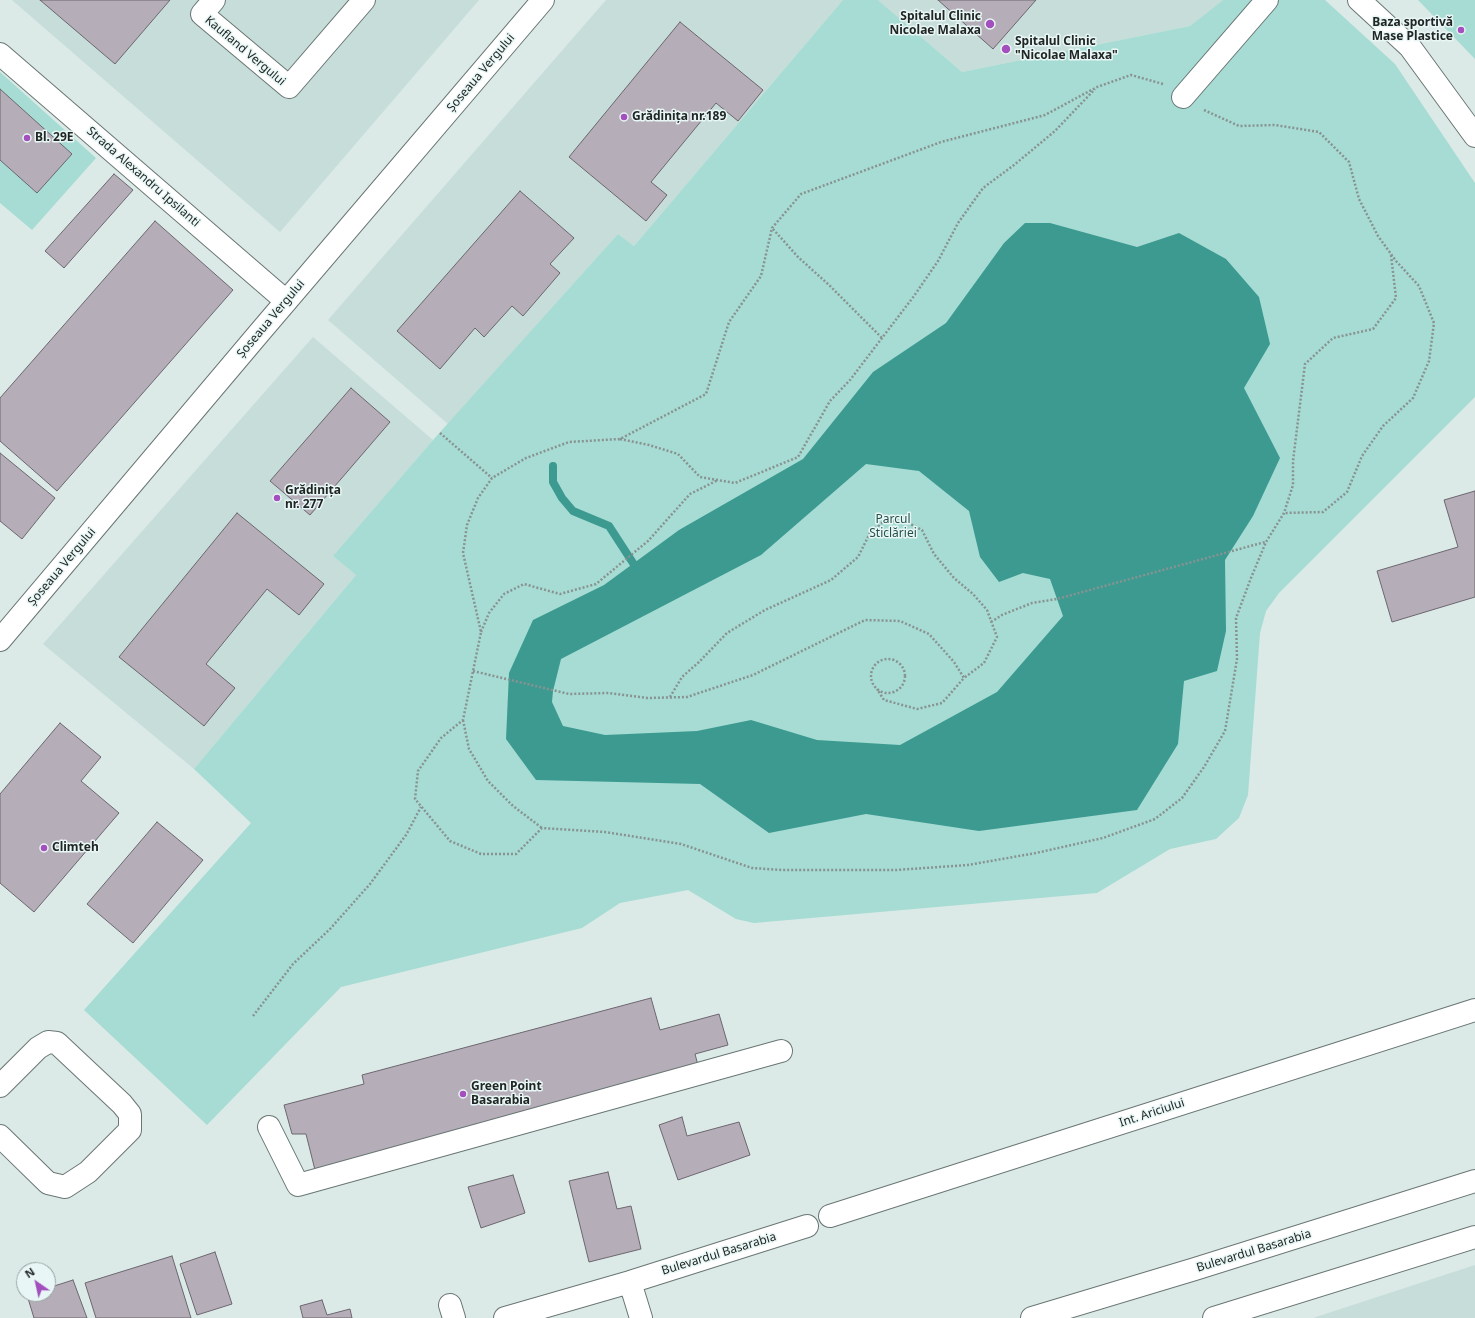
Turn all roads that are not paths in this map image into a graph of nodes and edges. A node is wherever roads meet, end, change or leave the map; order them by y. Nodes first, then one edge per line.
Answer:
1 (214, 0) edge
2 (364, 0) edge
3 (543, 0) edge
4 (1266, 0) edge
5 (1359, 0) edge
6 (0, 54) edge
7 (1183, 97) road end
8 (1475, 136) edge
9 (286, 301) junction
10 (0, 640) edge
11 (1475, 1010) edge
12 (781, 1051) dead end
13 (0, 1086) edge
14 (269, 1127) dead end
15 (0, 1136) edge
16 (1475, 1181) edge
17 (830, 1216) dead end
18 (807, 1226) dead end
19 (1475, 1237) edge
20 (630, 1282) junction
21 (1246, 1313) edge
22 (505, 1318) edge
23 (641, 1318) edge
24 (1032, 1318) edge
25 (1214, 1318) edge

1 - 2 main road, Kaufland Vergului
3 - 9 main road, Șoseaua Vergului
4 - 7 main road
5 - 8 main road
6 - 9 main road, Strada Alexandru Ipsilanti
9 - 10 main road, Șoseaua Vergului
11 - 17 main road, Int. Ariciului
12 - 14 main road
13 - 15 main road
16 - 24 main road, Bulevardul Basarabia
18 - 20 main road, Bulevardul Basarabia
19 - 21 main road
20 - 22 main road, Bulevardul Basarabia
20 - 23 main road
21 - 25 main road

